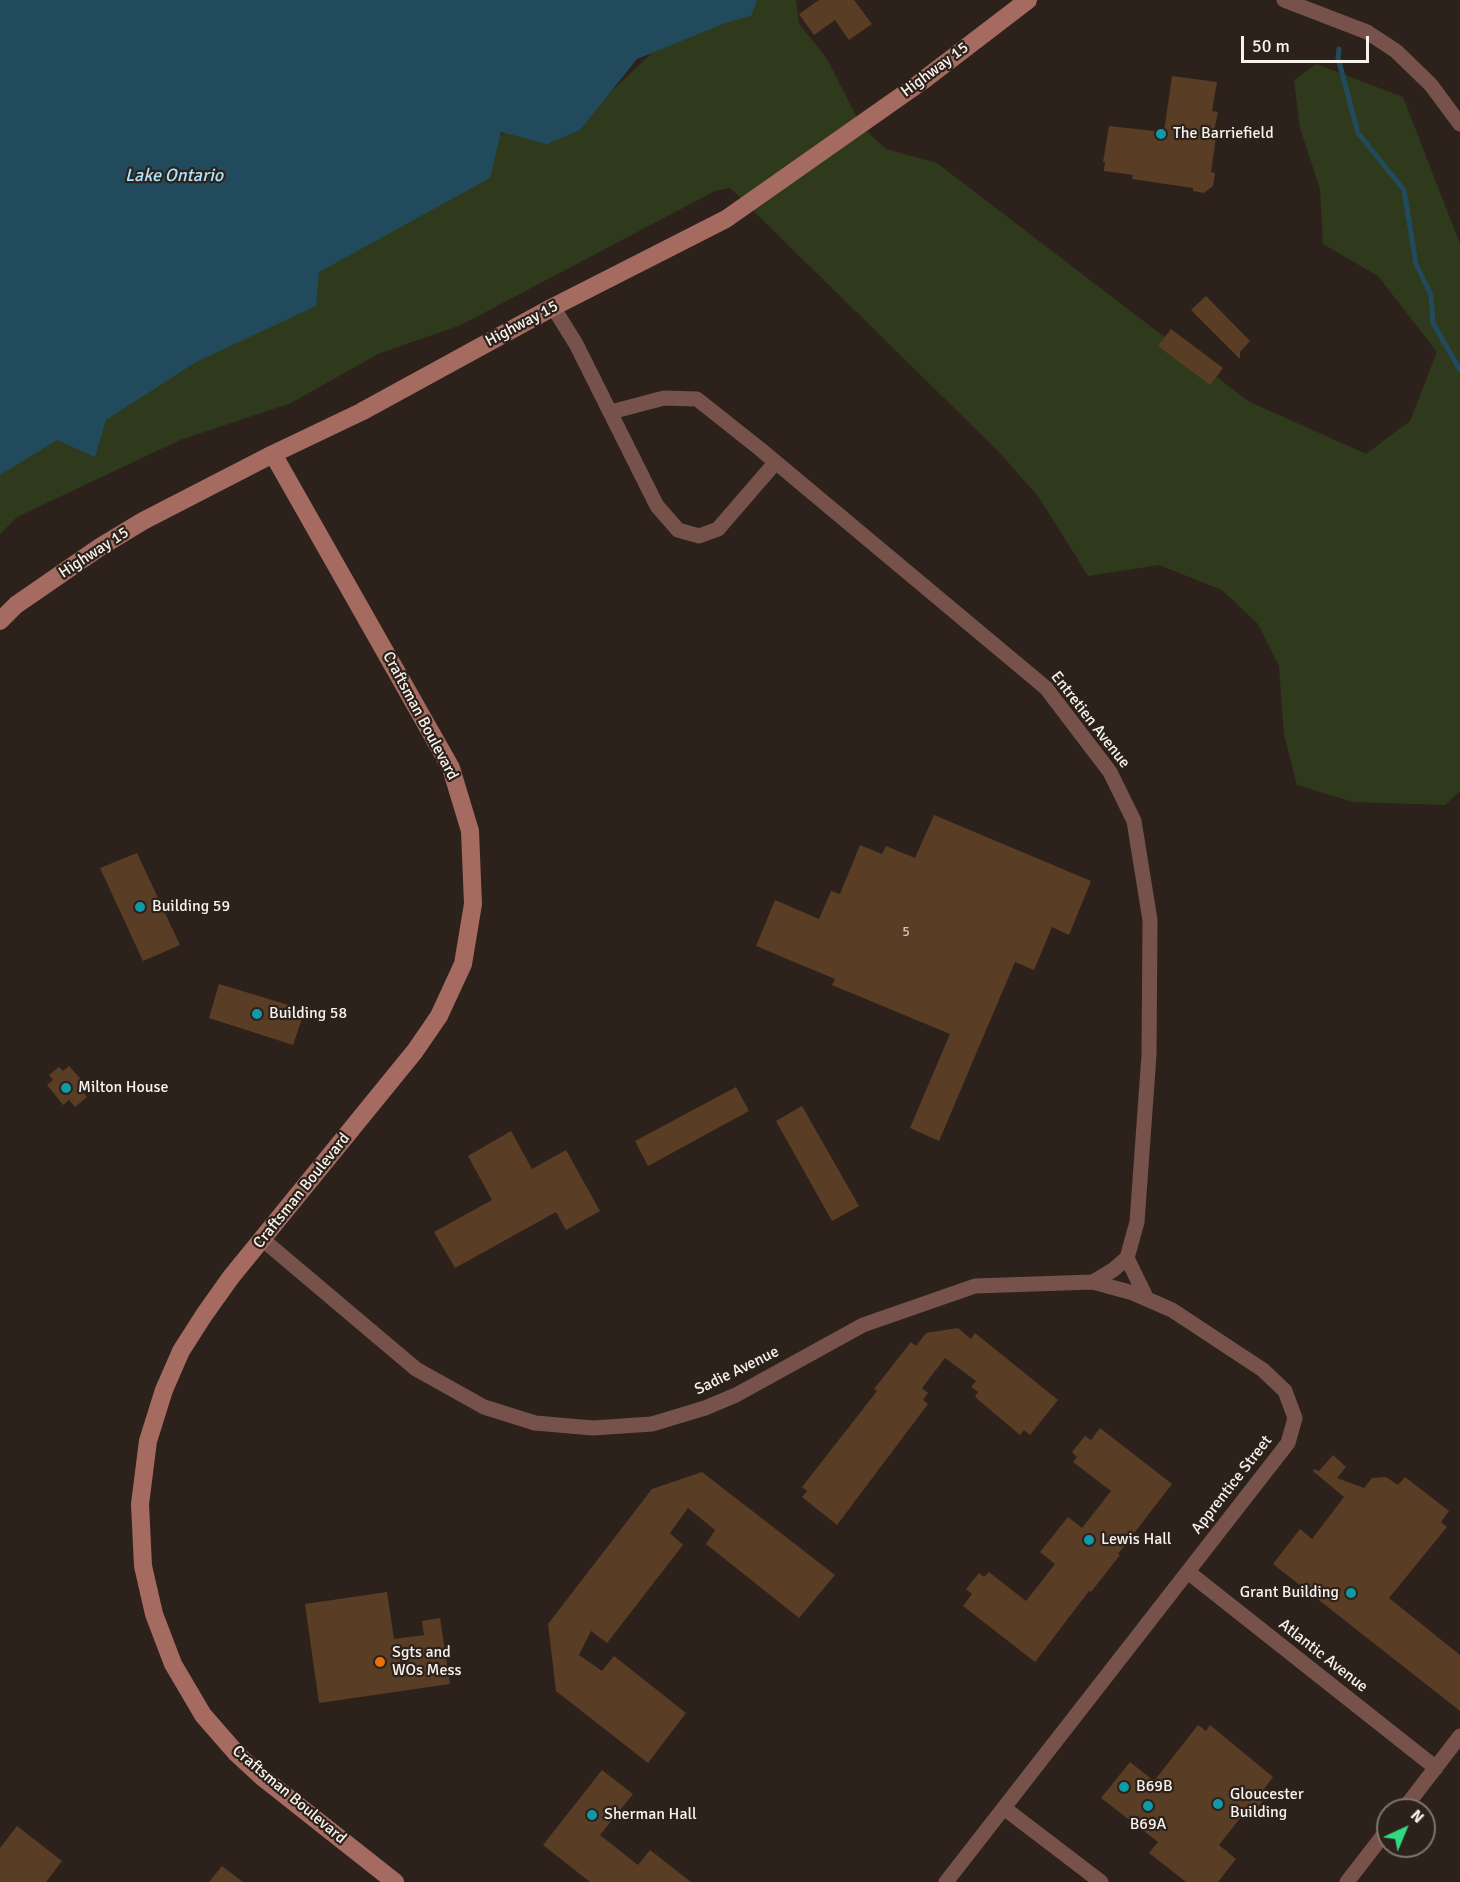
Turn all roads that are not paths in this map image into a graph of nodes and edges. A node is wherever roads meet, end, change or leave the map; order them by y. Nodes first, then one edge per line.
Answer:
1 (1028, 0) edge
2 (1284, 0) edge
3 (1460, 124) edge
4 (554, 307) junction
5 (611, 412) junction
6 (273, 454) junction
7 (776, 463) junction
8 (0, 621) edge
9 (262, 1239) junction
10 (1127, 1258) junction
11 (1093, 1282) junction
12 (1147, 1299) junction
13 (1188, 1572) junction
14 (1460, 1737) edge
15 (1436, 1768) junction
16 (1412, 1798) edge
17 (1004, 1808) junction
18 (1376, 1845) edge
19 (385, 1879) edge
20 (946, 1882) edge
21 (1101, 1882) edge
22 (1347, 1882) edge

1 - 4 street, Highway 15
2 - 3 street
4 - 5 street
4 - 6 street, Highway 15
5 - 7 street, Entretien Avenue
5 - 7 street
6 - 8 street, Highway 15
6 - 9 street, Craftsman Boulevard
7 - 10 street, Entretien Avenue
9 - 11 street, Sadie Avenue
9 - 19 street, Craftsman Boulevard
10 - 11 street
10 - 12 street
11 - 12 street, Apprentice Street
12 - 13 street, Apprentice Street
13 - 15 street, Atlantic Avenue
13 - 17 street, Apprentice Street
14 - 15 street
15 - 16 street
17 - 20 street, Apprentice Street
17 - 21 street
18 - 22 street

